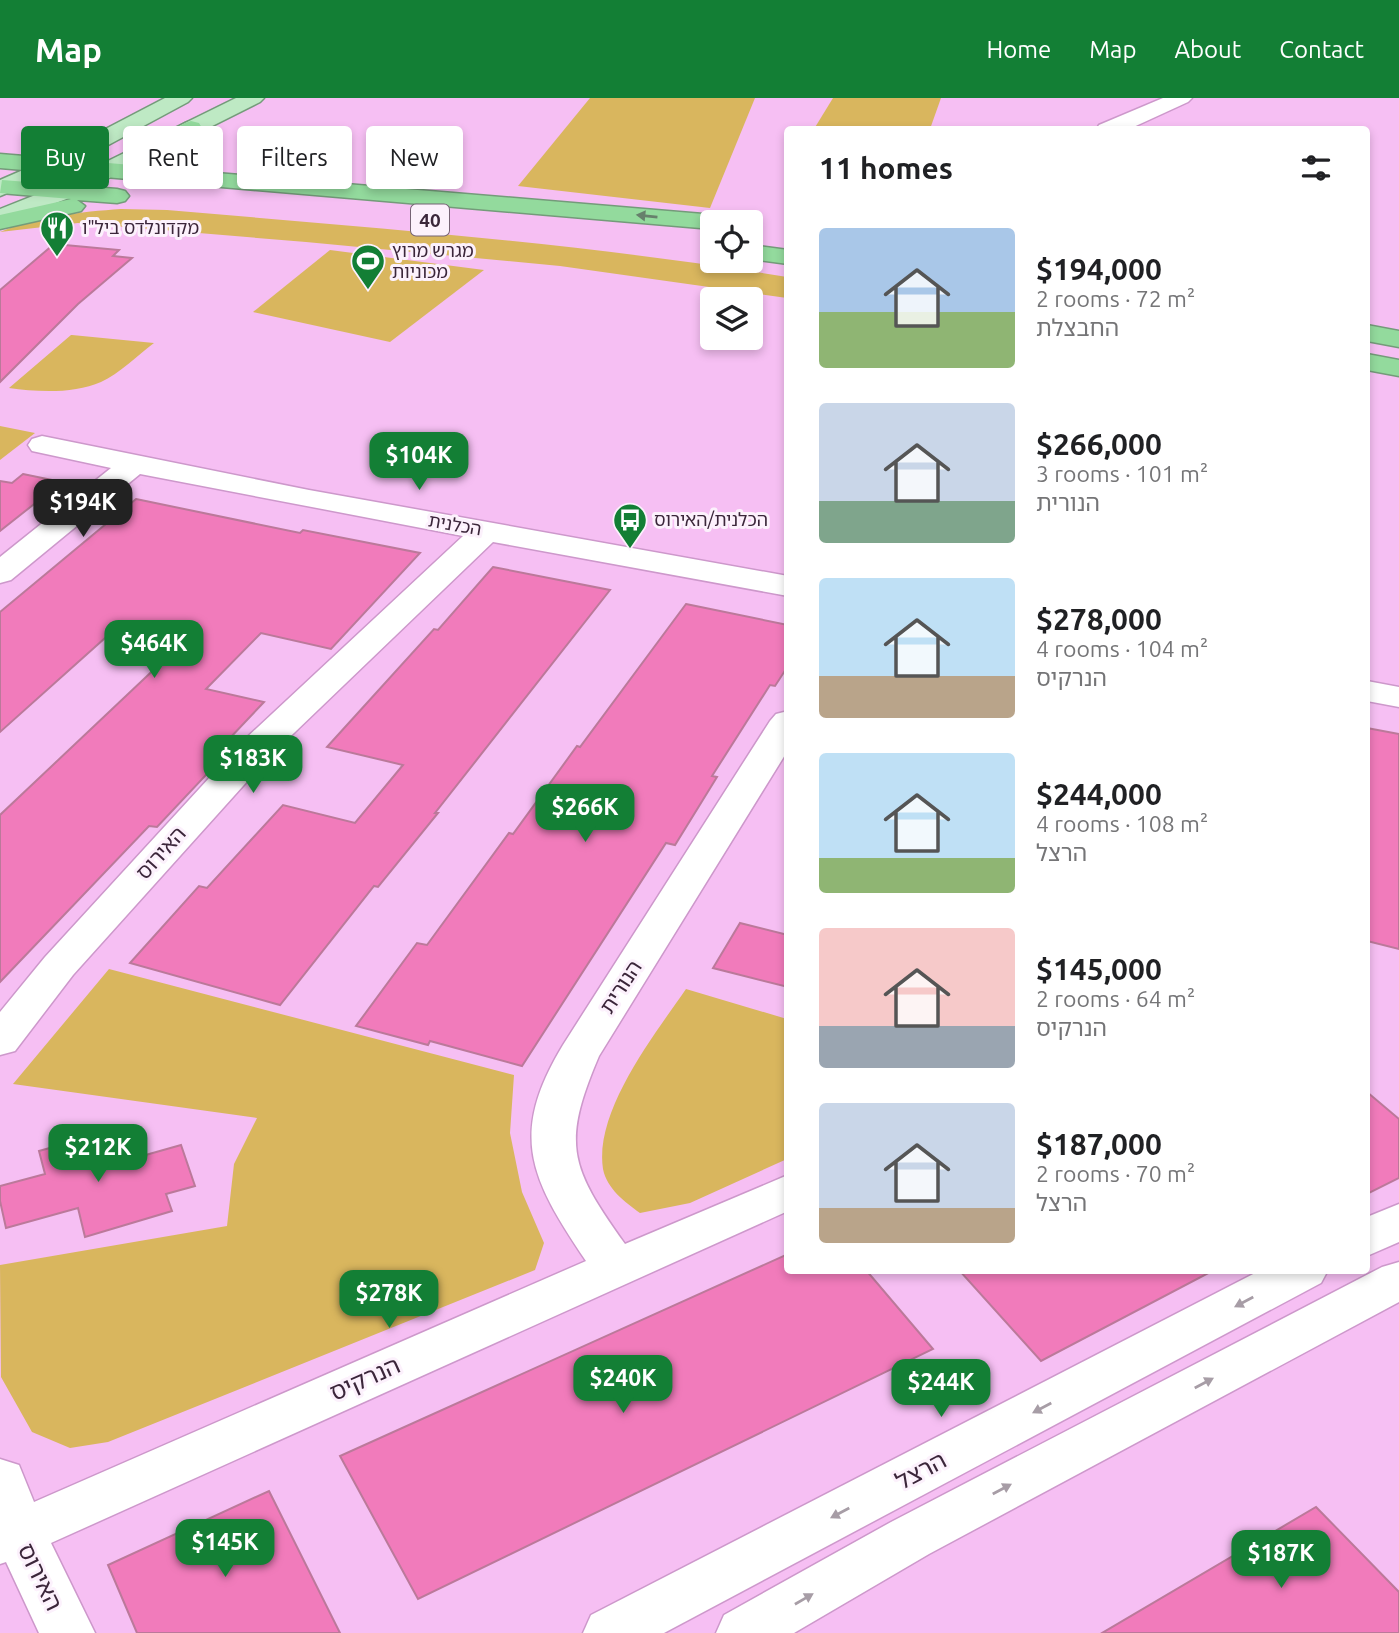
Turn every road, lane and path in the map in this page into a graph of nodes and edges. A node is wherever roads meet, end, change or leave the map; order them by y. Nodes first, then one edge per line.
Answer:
1 (181, 98) edge
2 (253, 98) edge
3 (1181, 98) edge
4 (195, 126) edge
5 (1116, 126) edge
6 (109, 136) edge
7 (0, 161) edge
8 (21, 163) edge
9 (109, 170) edge
10 (21, 179) edge
11 (237, 182) edge
12 (1, 188) edge
13 (69, 189) edge
14 (320, 189) edge
15 (61, 193) junction
16 (327, 212) dead end
17 (0, 220) edge
18 (700, 221) edge
19 (587, 234) dead end
20 (763, 254) edge
21 (784, 256) edge
22 (1370, 334) edge
23 (1399, 339) edge
24 (1370, 363) edge
25 (1399, 368) edge
26 (42, 445) dead end
27 (133, 465) junction
28 (487, 531) junction
29 (0, 573) edge
30 (784, 585) edge
31 (1370, 692) edge
32 (1399, 697) edge
33 (784, 727) edge
34 (0, 1041) edge
35 (784, 1194) edge
36 (1399, 1221) edge
37 (1370, 1236) edge
38 (616, 1268) junction
39 (1296, 1274) edge
40 (1399, 1280) edge
41 (0, 1481) edge
42 (9, 1537) edge
43 (761, 1629) edge
44 (67, 1633) edge
45 (611, 1633) edge

1 - 6 main road
2 - 4 main road
3 - 5 street
7 - 8 highway, 40
9 - 11 highway, 40
10 - 12 main road
12 - 15 highway
13 - 15 main road
18 -> 14 highway, 40
15 - 17 main road
15 - 17 highway
16 - 19 highway, 40
20 - 21 highway
22 - 23 highway
24 - 25 highway
26 - 27 street, הכלנית
27 - 28 street, הכלנית
27 - 29 street
28 - 30 street, הכלנית
28 - 34 street, האירוס
31 - 32 street
33 - 38 street, הנורית
35 - 38 street, הנרקיס
36 - 37 street
38 - 42 street, הנרקיס
39 -> 45 street, הרצל
43 -> 40 street
41 - 42 street, האירוס
42 - 44 street, האירוס

